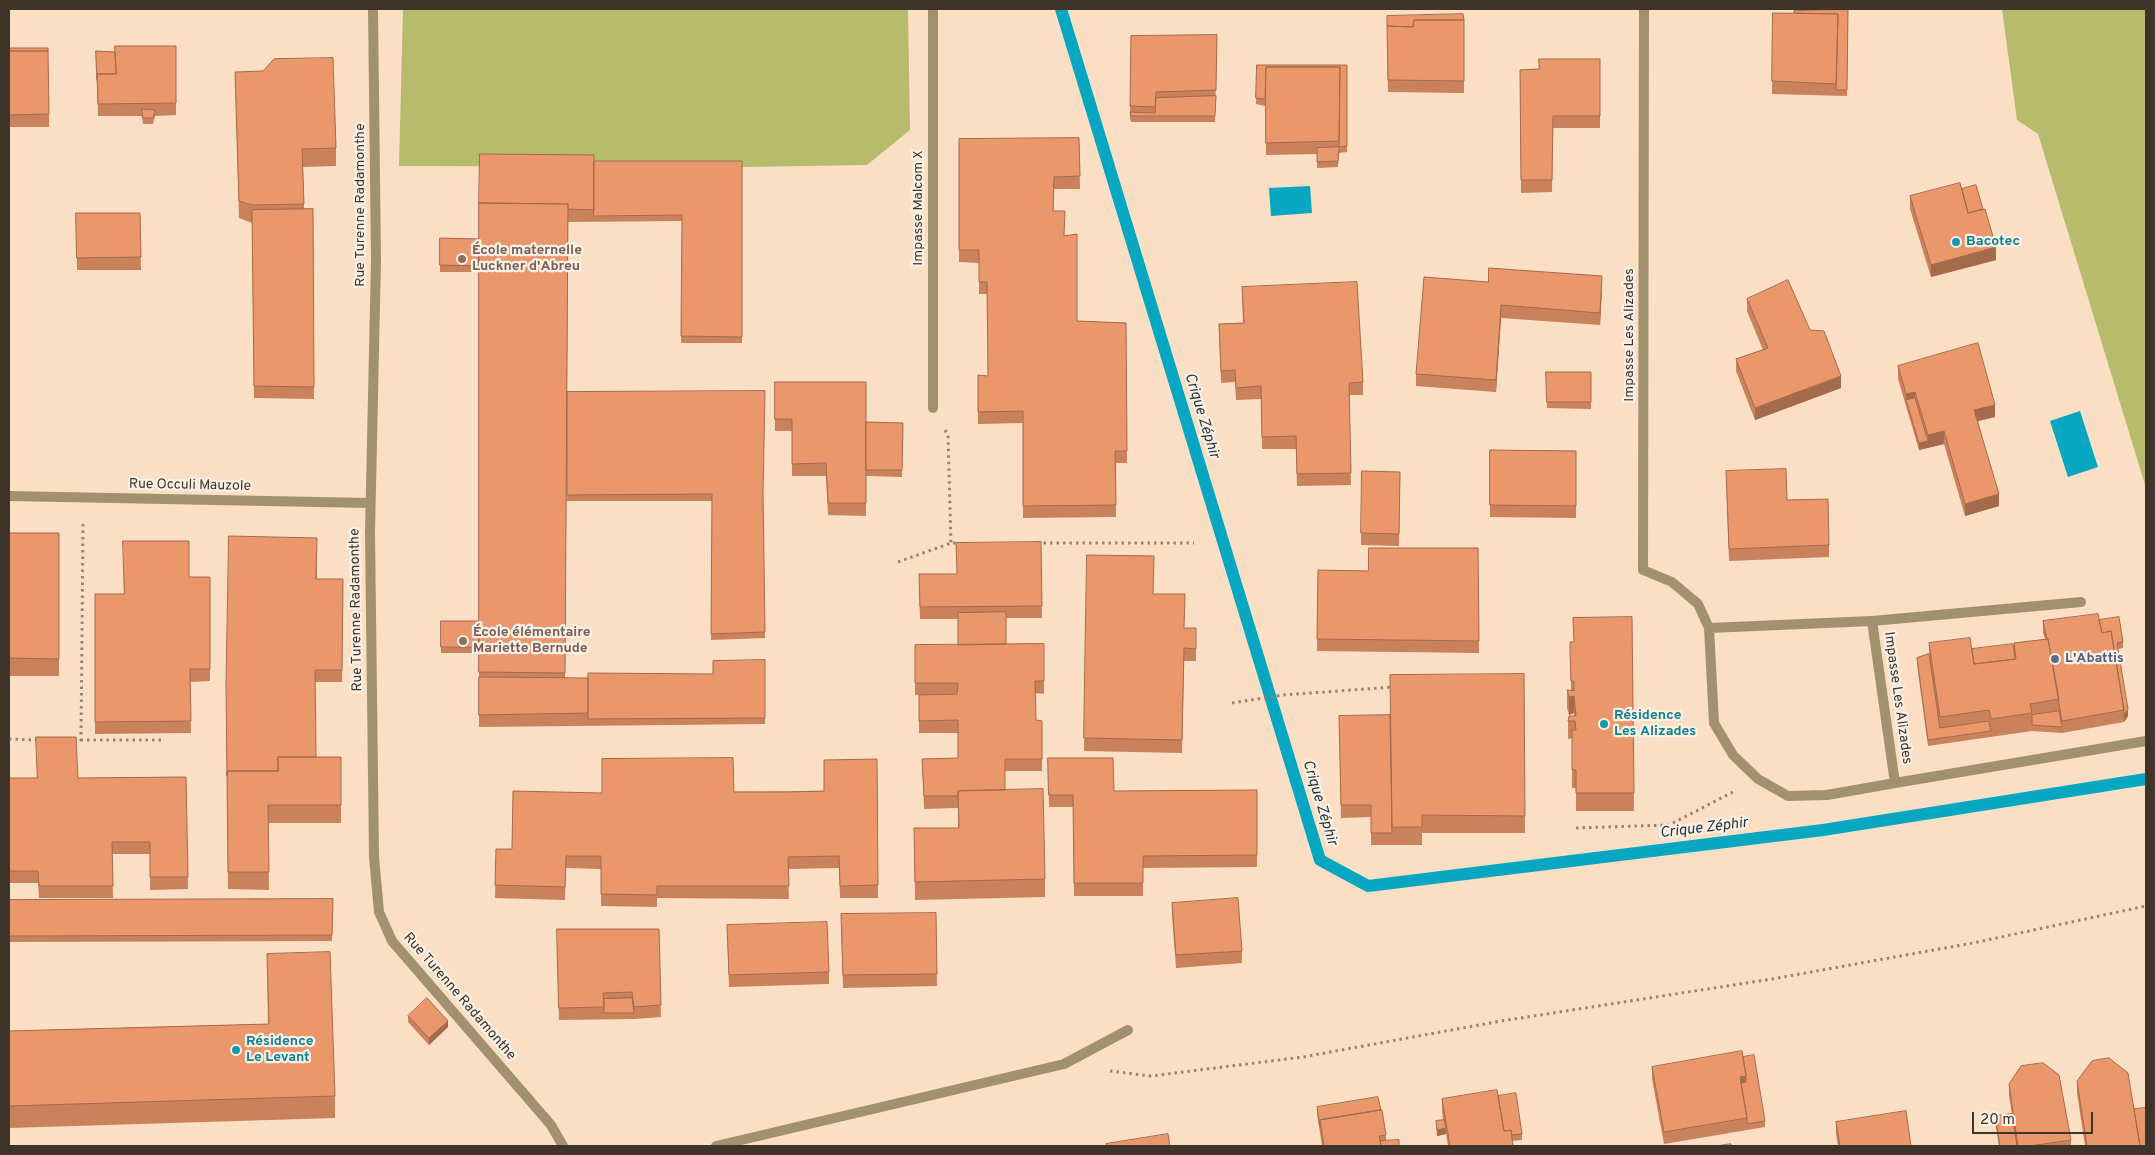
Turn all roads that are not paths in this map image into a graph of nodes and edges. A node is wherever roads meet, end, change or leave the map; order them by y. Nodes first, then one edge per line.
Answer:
1 (373, 9) edge
2 (932, 9) edge
3 (1644, 9) edge
4 (933, 408) road end
5 (9, 496) edge
6 (370, 503) junction
7 (2081, 602) dead end
8 (1872, 620) junction
9 (1709, 628) junction
10 (2146, 741) edge
11 (1895, 783) junction
12 (1128, 1030) dead end
13 (563, 1146) edge
14 (716, 1146) edge

1 - 6 street, Rue Turenne Radamonthe
2 - 4 street, Impasse Malcom X
3 - 9 street, Impasse Les Alizades
5 - 6 street, Rue Occuli Mauzole
6 - 13 street, Rue Turenne Radamonthe
7 - 8 street
8 - 9 street, Impasse Les Alizades
8 - 11 street, Impasse Les Alizades
9 - 11 street, Impasse Les Alizades
10 - 11 street
12 - 14 street

